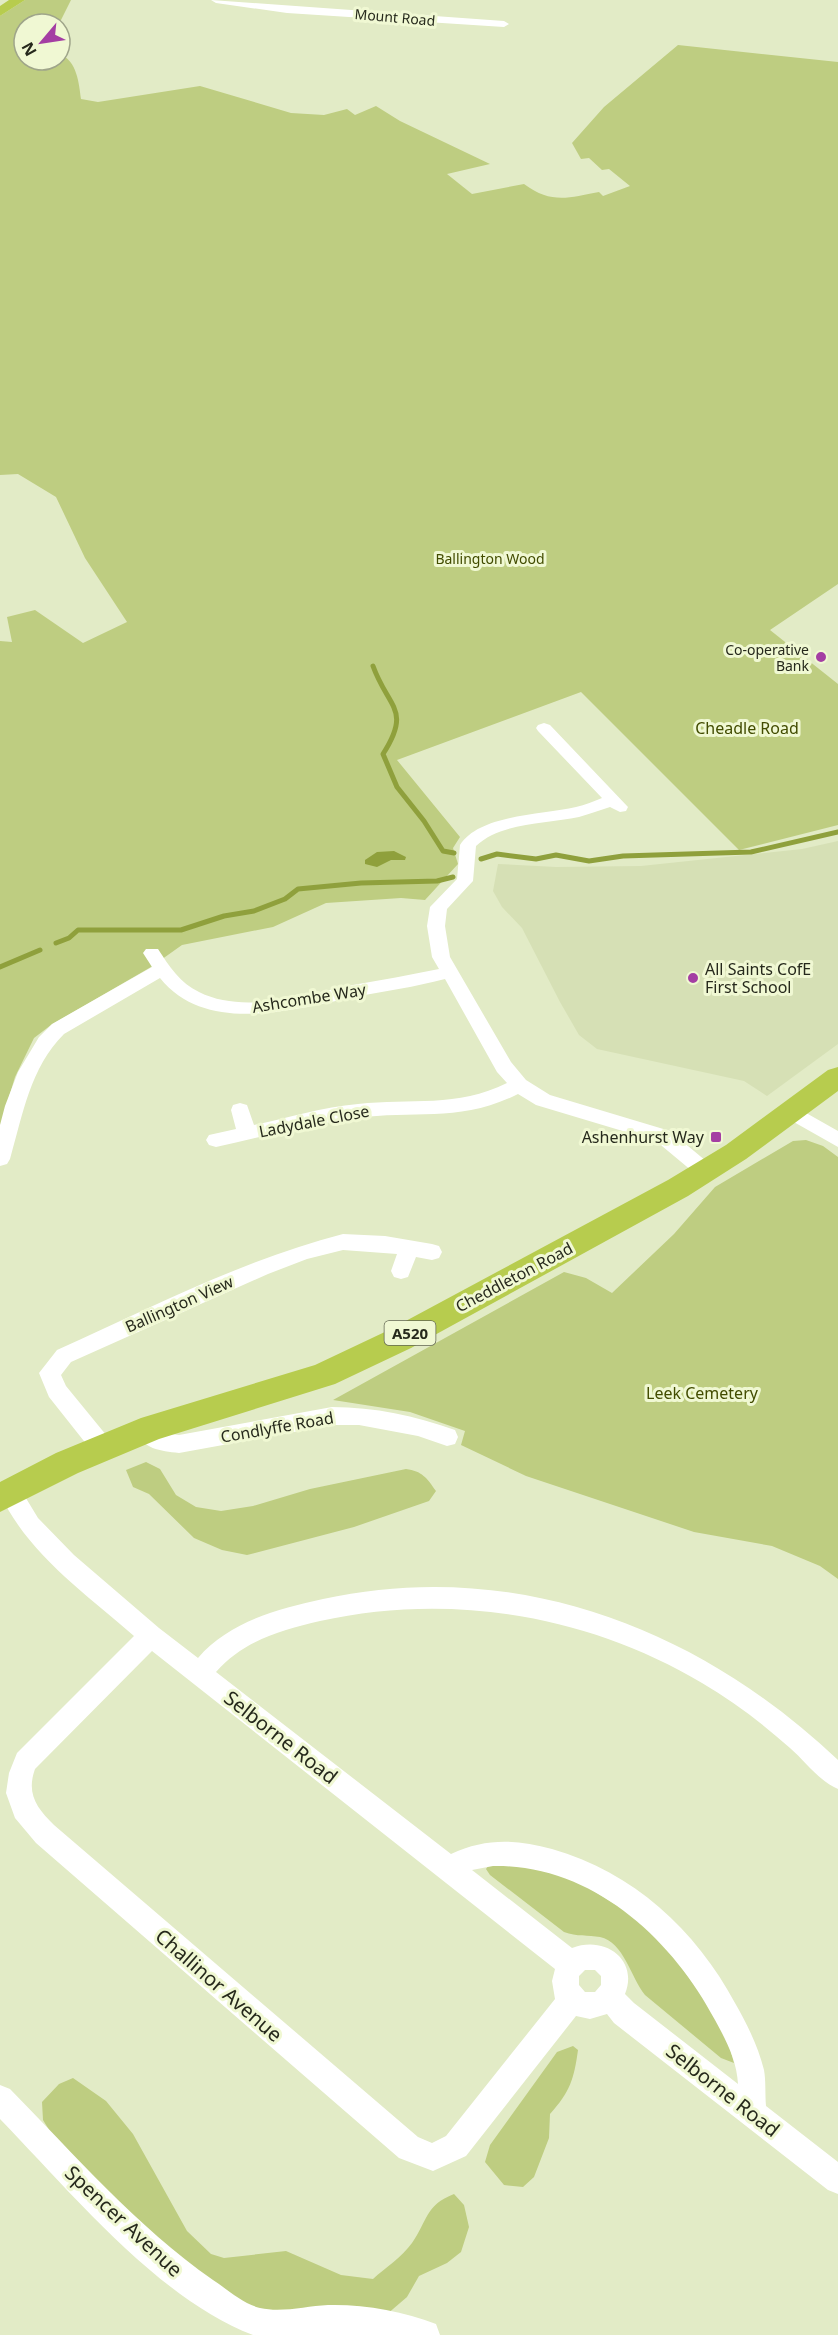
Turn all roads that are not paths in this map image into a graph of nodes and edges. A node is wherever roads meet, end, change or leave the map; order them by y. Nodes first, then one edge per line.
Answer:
1 (18, 0) edge
2 (216, 0) edge
3 (0, 12) edge
4 (504, 24) dead end
5 (541, 725) dead end
6 (450, 972) junction
7 (838, 1077) edge
8 (519, 1085) junction
9 (240, 1110) dead end
10 (792, 1112) junction
11 (247, 1133) junction
12 (216, 1140) dead end
13 (838, 1140) edge
14 (0, 1159) edge
15 (705, 1171) junction
16 (409, 1248) junction
17 (432, 1252) dead end
18 (401, 1270) dead end
19 (145, 1430) junction
20 (447, 1437) dead end
21 (103, 1448) junction
22 (5, 1495) edge
23 (152, 1636) junction
24 (200, 1674) junction
25 (838, 1777) edge
26 (451, 1868) junction
27 (569, 1965) junction
28 (572, 1997) junction
29 (610, 1997) junction
30 (4, 2111) edge
31 (752, 2112) junction
32 (838, 2180) edge
33 (425, 2335) edge

1 - 3 highway
2 - 4 street, Mount Road
5 - 6 street
6 - 8 street
6 - 14 street, Ashcombe Way
7 - 10 highway, Cheddleton Road / A520
8 - 11 street, Ladydale Close
8 - 15 street
9 - 11 street, Ladydale Close
10 - 13 street
10 - 15 highway, Cheddleton Road / A520
11 - 12 street, Ladydale Close
15 - 19 highway, Cheddleton Road / A520
16 - 17 street, Ballington View
16 - 18 street
16 - 21 street, Ballington View
19 - 20 street, Condlyffe Road
19 - 21 highway, Cheddleton Road / A520
21 - 22 highway, Cheddleton Road / A520
22 - 23 street, Selborne Road
23 - 24 street, Selborne Road
23 - 28 street, Challinor Avenue
24 - 25 street
24 - 26 street, Selborne Road
26 - 27 street, Selborne Road
26 - 31 street
27 - 28 street
27 - 29 street
28 - 29 street
29 - 31 street, Selborne Road
30 - 33 street, Spencer Avenue
31 - 32 street, Selborne Road

